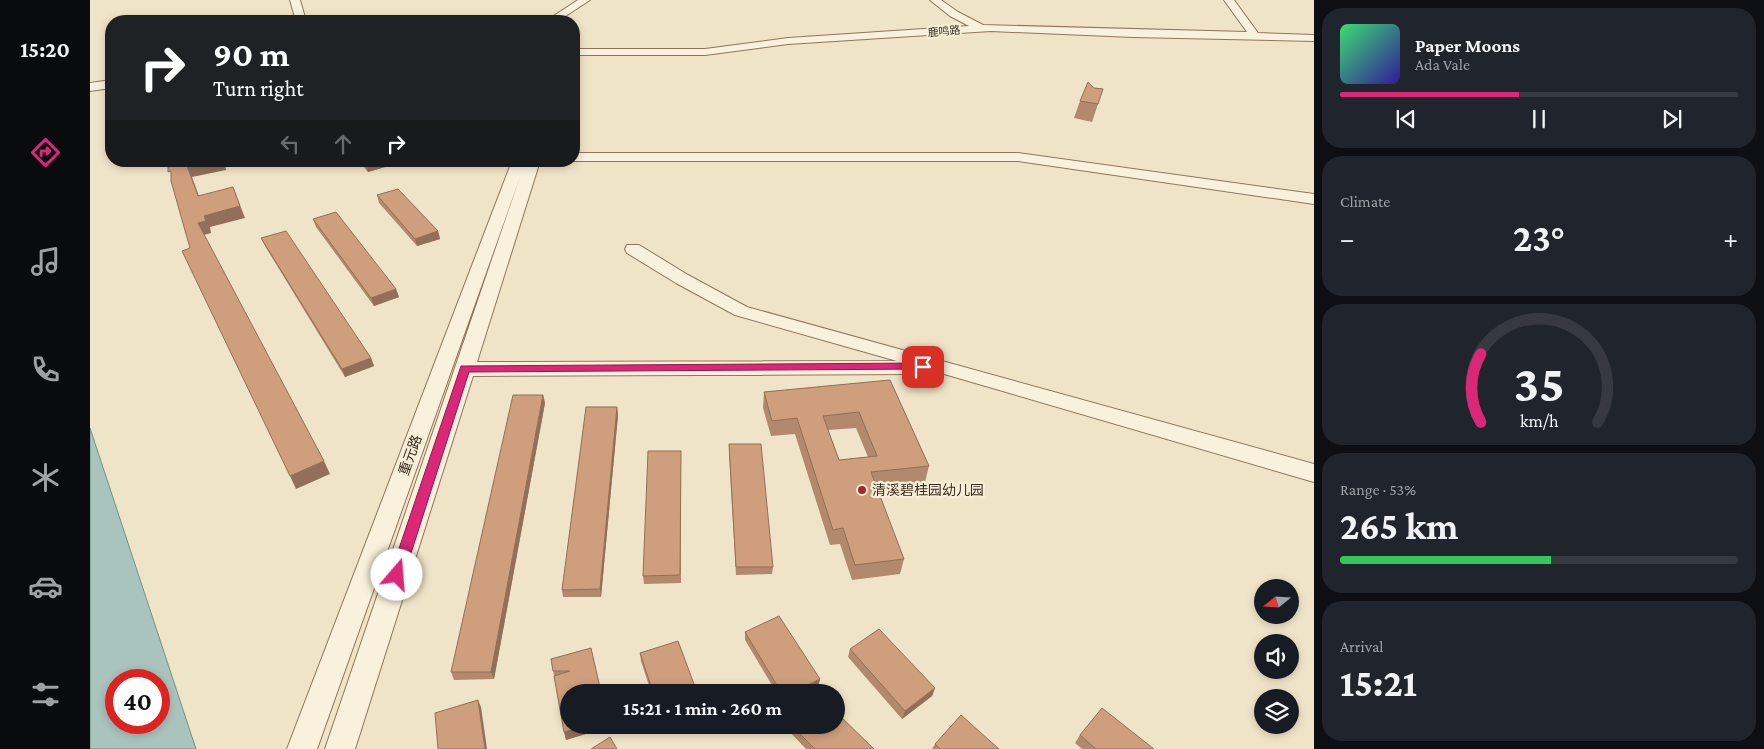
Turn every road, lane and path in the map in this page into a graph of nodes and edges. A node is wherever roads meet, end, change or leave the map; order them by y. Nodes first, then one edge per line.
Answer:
1 (295, 0) edge
2 (585, 0) edge
3 (935, 0) edge
4 (1229, 0) edge
5 (299, 15) edge
6 (561, 15) edge
7 (980, 28) junction
8 (1254, 35) junction
9 (1314, 38) edge
10 (580, 52) edge
11 (105, 76) edge
12 (90, 78) edge
13 (105, 85) edge
14 (90, 88) edge
15 (580, 157) edge
16 (517, 167) edge
17 (531, 167) edge
18 (1314, 199) edge
19 (633, 249) dead end
20 (943, 367) junction
21 (465, 368) junction
22 (1314, 473) edge
23 (306, 738) edge
24 (341, 747) edge

1 - 5 street
2 - 6 street
3 - 7 street
4 - 8 street
7 - 8 street, 鹿鸣路
7 - 10 street, 鹿鸣路
8 - 9 street, 鹿鸣路
11 - 12 street
13 - 14 street
15 - 18 street
16 - 23 street, 重元路
17 - 21 street, 重元路
19 - 20 street
20 - 21 street
20 - 22 street
21 - 24 street, 重元路

